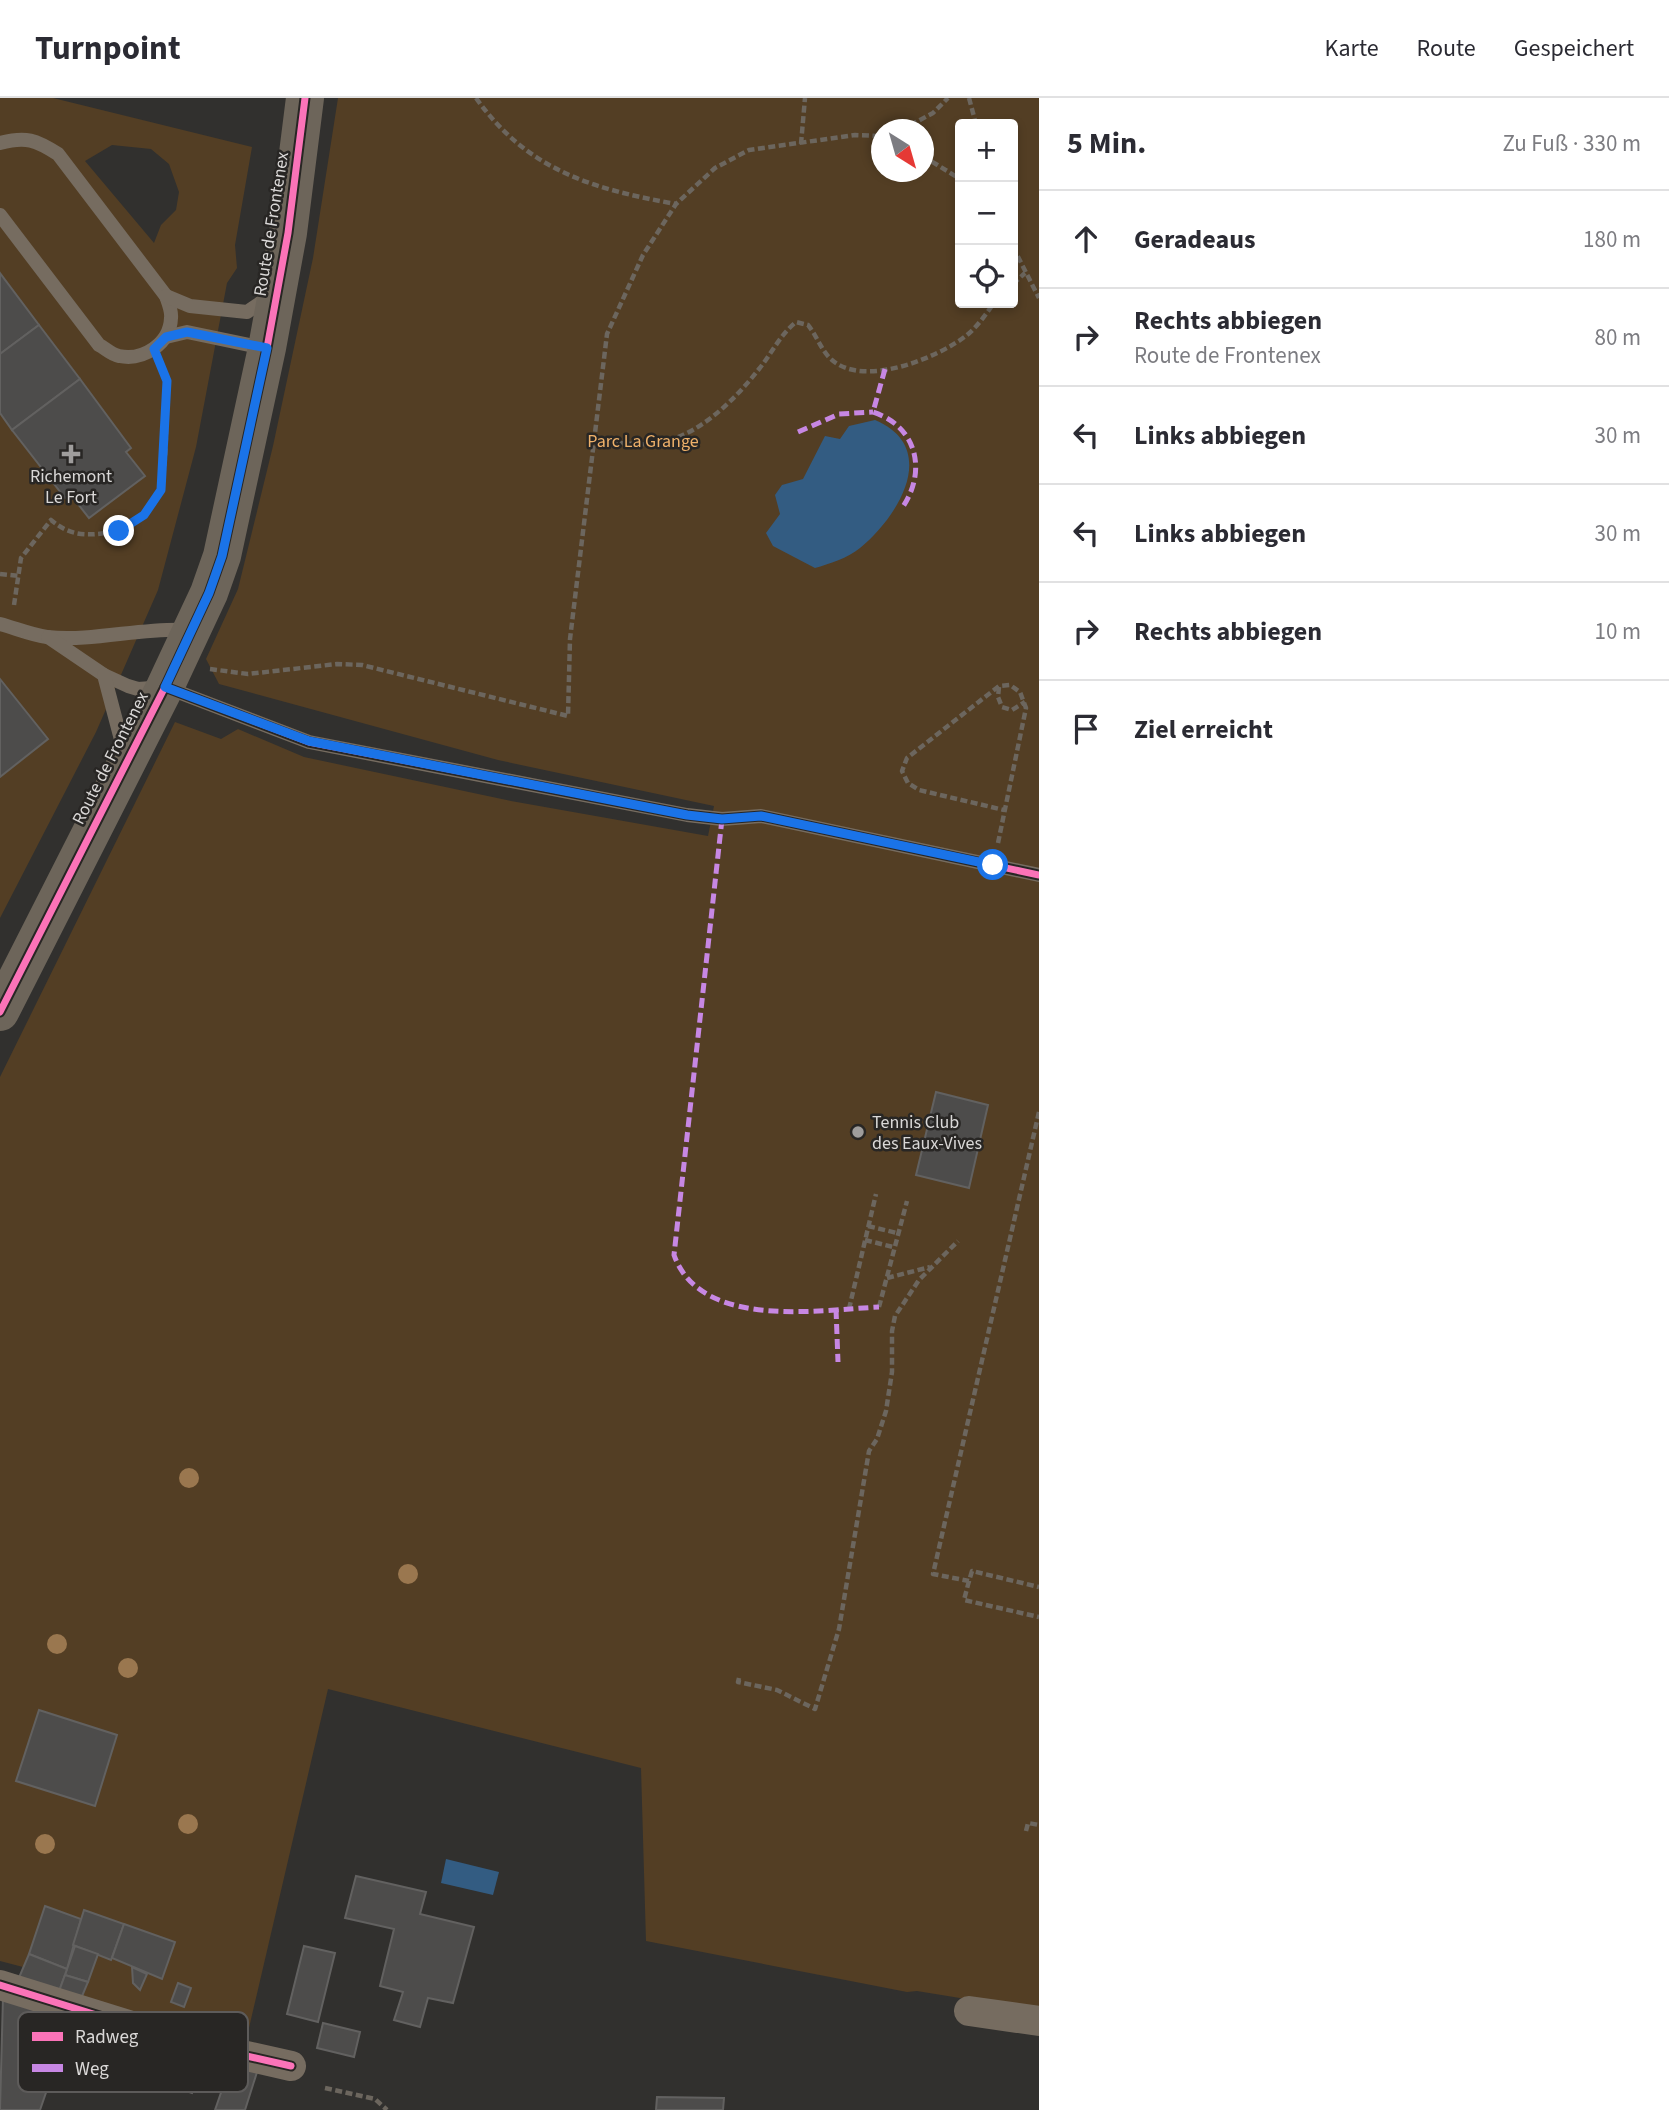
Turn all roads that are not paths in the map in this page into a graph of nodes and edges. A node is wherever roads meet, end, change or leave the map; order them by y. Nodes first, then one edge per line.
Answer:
1 (305, 98) edge
2 (0, 144) edge
3 (0, 215) edge
4 (278, 289) junction
5 (166, 296) junction
6 (166, 337) junction
7 (267, 348) junction
8 (5, 625) edge
9 (192, 630) junction
10 (48, 637) junction
11 (104, 675) junction
12 (165, 687) junction
13 (126, 760) junction
14 (1039, 875) edge
15 (0, 1012) edge
16 (0, 1985) edge
17 (969, 2011) dead end
18 (88, 2012) edge
19 (1039, 2021) edge
20 (248, 2056) edge
21 (291, 2066) dead end

1 - 4 main road, Route de Frontenex
2 - 5 lane
3 - 6 lane
4 - 5 lane
4 - 7 main road, Route de Frontenex
5 - 6 lane
6 - 7 lane
7 - 9 main road, Route de Frontenex
8 - 10 lane
9 - 10 lane
9 - 12 main road, Route de Frontenex
10 - 11 lane
11 - 12 lane
11 - 13 lane
12 - 13 main road, Route de Frontenex
12 - 14 lane
13 - 15 main road, Route de Frontenex
16 - 18 street
17 - 19 street
20 - 21 street

